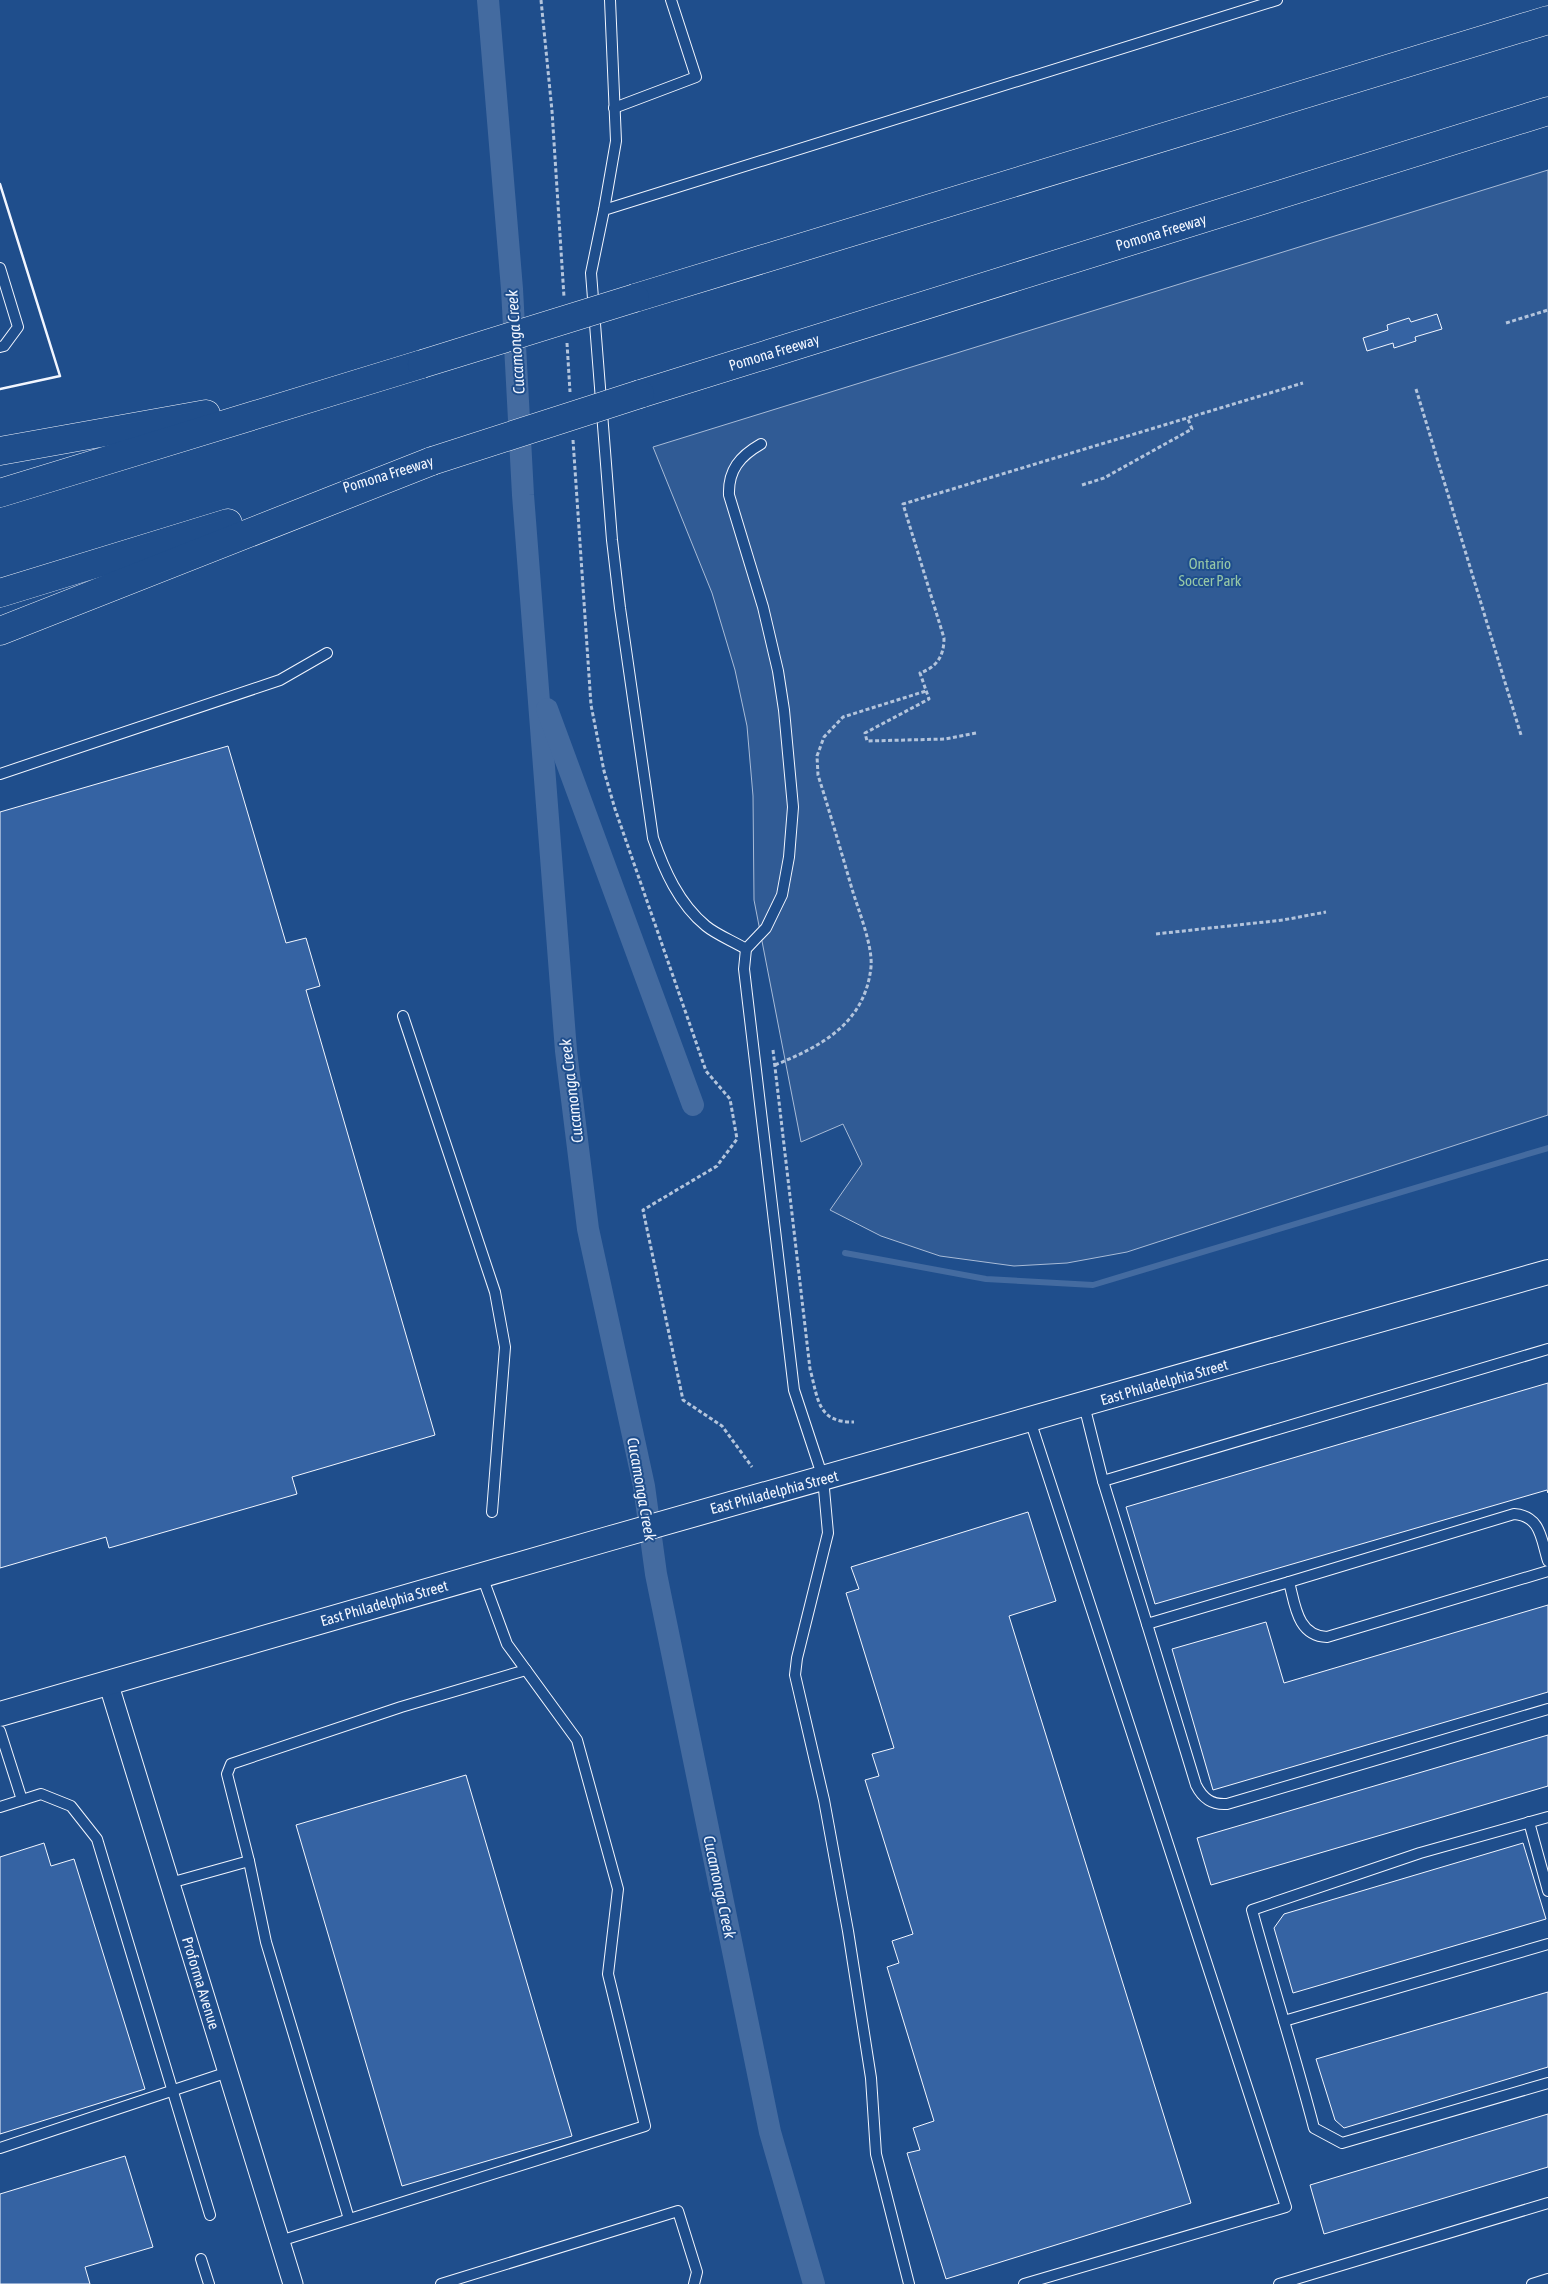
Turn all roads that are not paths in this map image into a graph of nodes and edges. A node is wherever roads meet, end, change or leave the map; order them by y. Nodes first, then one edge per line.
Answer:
1 (610, 0) edge
2 (671, 0) edge
3 (1277, 0) edge
4 (1254, 3) edge
5 (1548, 20) edge
6 (614, 108) junction
7 (1548, 111) edge
8 (604, 210) junction
9 (0, 268) edge
10 (0, 347) edge
11 (330, 392) junction
12 (761, 444) dead end
13 (0, 452) edge
14 (432, 461) junction
15 (0, 493) edge
16 (0, 593) edge
17 (0, 631) edge
18 (327, 653) dead end
19 (0, 774) edge
20 (746, 949) junction
21 (403, 1016) dead end
22 (1548, 1272) edge
23 (1548, 1349) edge
24 (1084, 1406) junction
25 (1030, 1420) junction
26 (823, 1478) junction
27 (1104, 1481) junction
28 (492, 1512) dead end
29 (1548, 1561) edge
30 (1548, 1571) edge
31 (482, 1576) junction
32 (1288, 1582) junction
33 (1147, 1624) junction
34 (526, 1670) junction
35 (108, 1682) junction
36 (1548, 1709) edge
37 (0, 1714) edge
38 (0, 1731) edge
39 (22, 1800) junction
40 (0, 1807) edge
41 (1548, 1817) edge
42 (1529, 1822) junction
43 (249, 1861) junction
44 (170, 1883) junction
45 (1548, 1891) edge
46 (1548, 1944) edge
47 (1284, 2020) junction
48 (228, 2072) junction
49 (1548, 2084) edge
50 (172, 2090) junction
51 (0, 2148) edge
52 (1548, 2203) edge
53 (210, 2215) dead end
54 (349, 2219) junction
55 (280, 2241) junction
56 (202, 2259) dead end
57 (1548, 2279) edge
58 (209, 2284) edge
59 (293, 2284) edge
60 (441, 2284) edge
61 (694, 2284) edge
62 (909, 2284) edge
63 (1024, 2284) edge
64 (1279, 2284) edge
65 (1532, 2284) edge

1 - 6 lane
2 - 6 lane
3 - 4 lane
4 - 8 lane
5 - 11 highway, bridge
6 - 8 lane
7 - 14 highway, Pomona Freeway, bridge
8 - 20 lane
9 - 10 lane
11 - 13 highway
11 - 15 highway
12 - 20 lane
14 - 16 highway, Pomona Freeway
14 - 17 highway
18 - 19 lane
20 - 26 lane
21 - 28 lane
22 - 24 street, East Philadelphia Street
23 - 27 lane
24 - 25 street, East Philadelphia Street
24 - 27 lane
25 - 26 street, East Philadelphia Street
25 - 63 lane
26 - 31 street, East Philadelphia Street
26 - 62 lane
27 - 33 lane
29 - 32 lane
30 - 32 lane
31 - 34 lane
31 - 35 street, East Philadelphia Street
32 - 33 lane
33 - 36 lane
34 - 43 lane
34 - 54 lane
35 - 37 street, East Philadelphia Street
35 - 44 street, Proforma Avenue
38 - 39 lane
39 - 40 lane
39 - 50 lane
41 - 42 lane
42 - 45 lane
42 - 47 lane
43 - 44 lane
43 - 54 lane
44 - 48 street, Proforma Avenue
46 - 47 lane
47 - 49 lane
48 - 50 lane
48 - 55 street, Proforma Avenue
50 - 51 lane
50 - 53 lane
52 - 64 lane
54 - 55 lane
55 - 59 street, Proforma Avenue
56 - 58 lane
57 - 65 lane
60 - 61 lane

